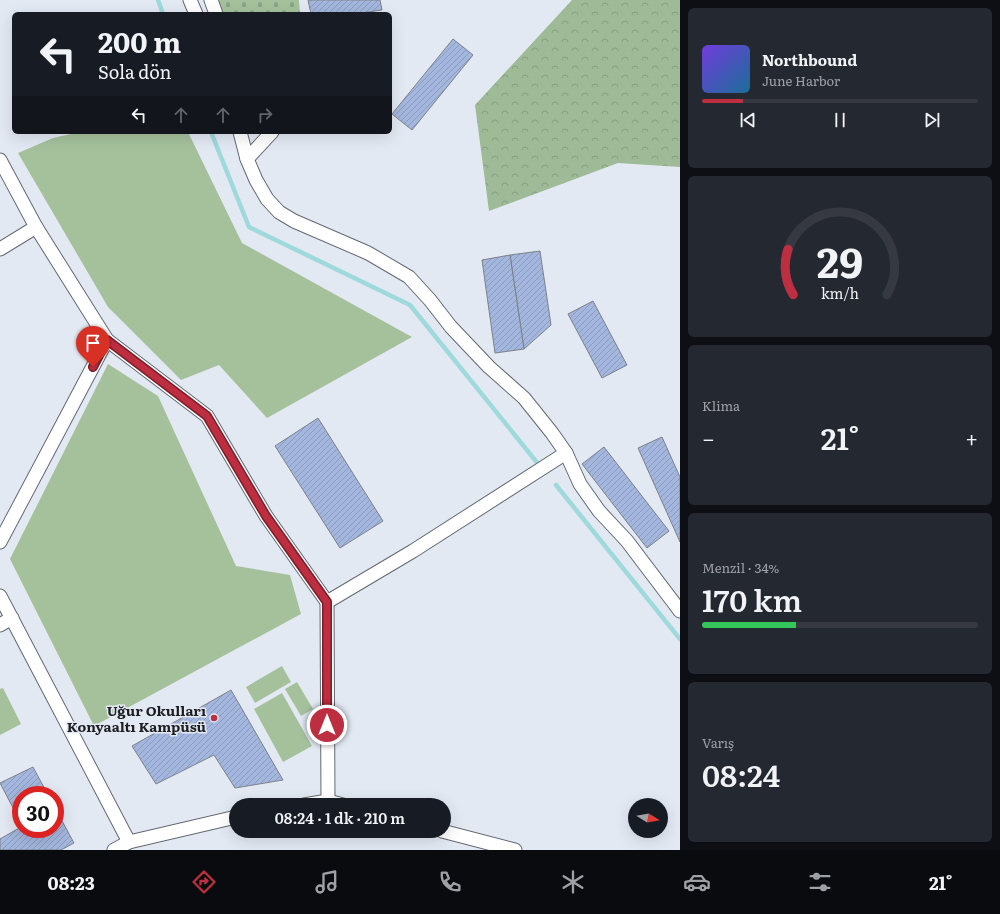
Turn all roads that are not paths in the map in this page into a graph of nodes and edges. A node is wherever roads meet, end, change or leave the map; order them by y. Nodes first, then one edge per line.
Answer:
1 (190, 0) edge
2 (211, 0) edge
3 (195, 12) edge
4 (215, 12) edge
5 (241, 134) edge
6 (270, 134) edge
7 (247, 159) junction
8 (0, 160) edge
9 (36, 227) junction
10 (0, 249) edge
11 (107, 340) junction
12 (566, 453) junction
13 (0, 542) edge
14 (0, 596) edge
15 (327, 602) junction
16 (680, 611) edge
17 (12, 618) junction
18 (0, 625) edge
19 (328, 798) edge
20 (229, 818) edge
21 (451, 833) edge
22 (129, 842) junction
23 (114, 850) edge
24 (515, 850) edge

1 - 3 street
2 - 4 street
5 - 7 street
6 - 7 street
7 - 12 street
8 - 9 street
9 - 10 street
9 - 11 street
11 - 13 street
11 - 15 street
12 - 15 street
12 - 16 street
14 - 17 street
15 - 19 street
17 - 18 street
17 - 22 street
20 - 22 street
21 - 24 street
22 - 23 street

